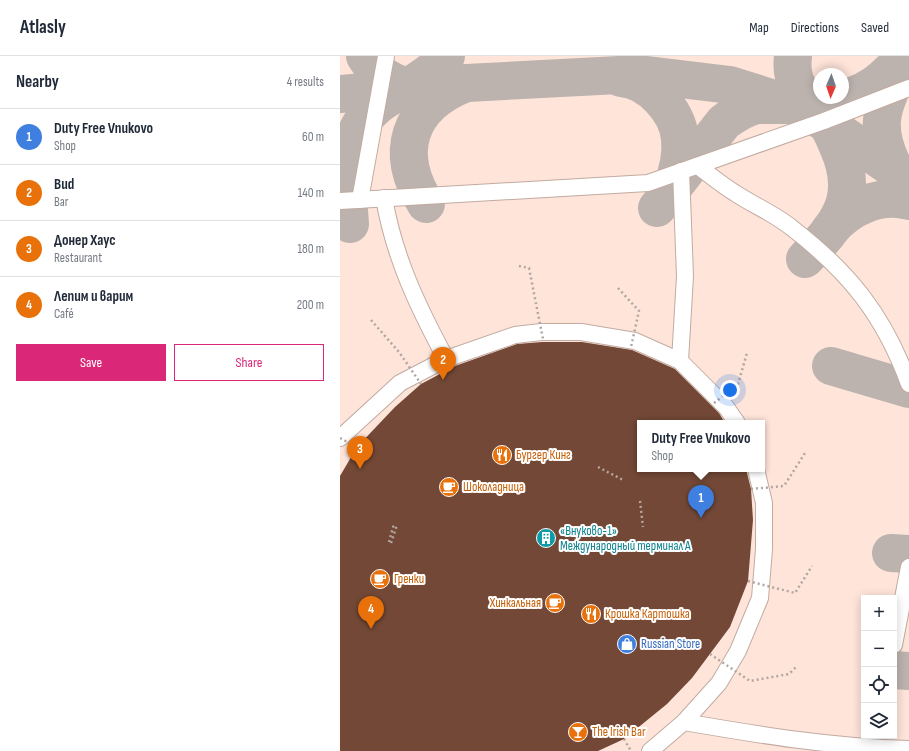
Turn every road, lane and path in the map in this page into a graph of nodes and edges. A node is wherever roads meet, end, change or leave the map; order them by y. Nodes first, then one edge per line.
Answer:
1 (386, 56) edge
2 (909, 88) edge
3 (698, 166) junction
4 (681, 172) junction
5 (384, 198) junction
6 (360, 200) junction
7 (340, 201) edge
8 (519, 266) dead end
9 (618, 288) dead end
10 (371, 320) dead end
11 (543, 339) dead end
12 (631, 347) dead end
13 (747, 353) dead end
14 (446, 359) junction
15 (680, 361) junction
16 (421, 384) dead end
17 (909, 384) edge
18 (714, 403) dead end
19 (735, 420) edge
20 (340, 438) edge
21 (357, 447) dead end
22 (805, 453) dead end
23 (598, 467) dead end
24 (757, 472) edge
25 (623, 480) dead end
26 (751, 489) dead end
27 (640, 502) dead end
28 (396, 524) dead end
29 (643, 527) dead end
30 (390, 542) dead end
31 (812, 566) dead end
32 (909, 567) edge
33 (748, 581) dead end
34 (897, 631) edge
35 (710, 654) dead end
36 (796, 668) dead end
37 (684, 722) junction
38 (624, 739) dead end
39 (875, 745) edge
40 (909, 749) edge
41 (631, 751) edge
42 (650, 751) edge

1 - 6 lane
2 - 3 lane
3 - 4 lane
3 - 17 lane
4 - 5 lane
4 - 15 lane
5 - 6 lane
5 - 14 lane
6 - 7 lane
8 - 11 path, bridge
9 - 12 path, bridge
10 - 16 path, bridge
13 - 18 path, bridge
14 - 15 lane
14 - 20 lane
15 - 19 lane
20 - 21 path, bridge
22 - 26 path, bridge
23 - 25 path
24 - 37 lane
27 - 29 path
28 - 30 path
31 - 33 path, bridge
32 - 34 lane
35 - 36 path, bridge
37 - 39 lane
37 - 42 lane
38 - 41 path
39 - 40 lane

